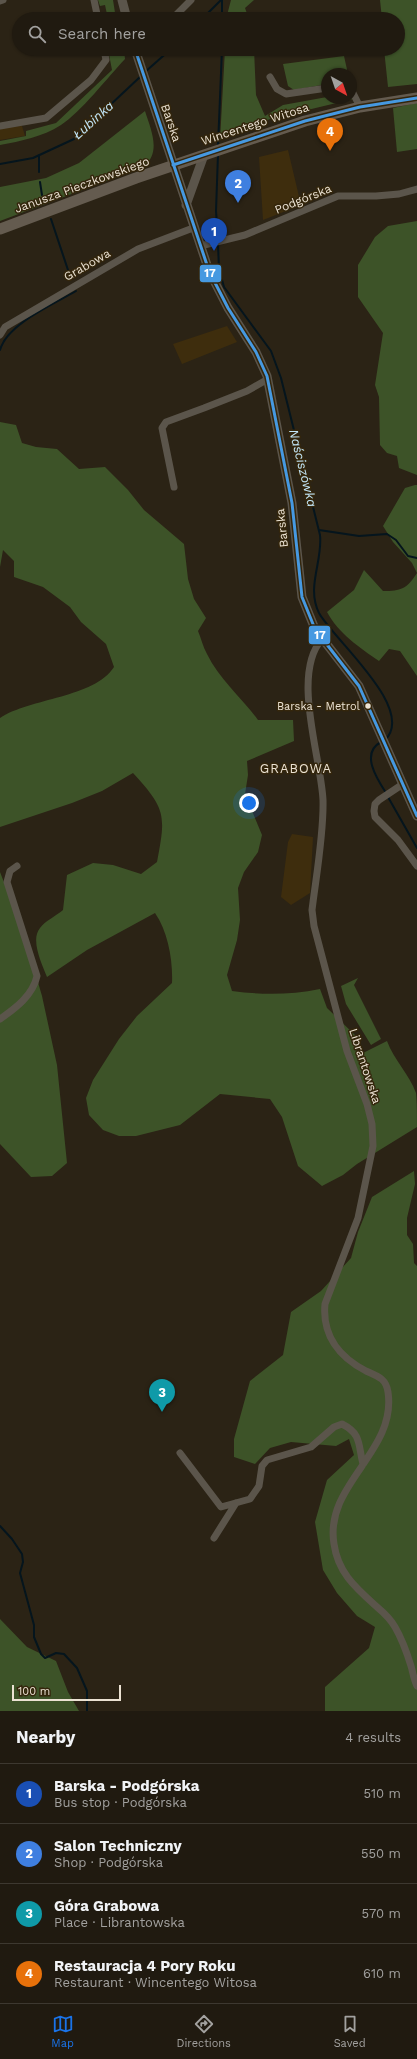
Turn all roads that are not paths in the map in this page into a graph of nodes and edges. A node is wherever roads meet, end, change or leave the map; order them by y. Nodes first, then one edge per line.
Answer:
1 (3, 0) edge
2 (94, 0) edge
3 (122, 0) edge
4 (191, 0) edge
5 (0, 1) edge
6 (97, 12) edge
7 (125, 12) edge
8 (179, 12) edge
9 (105, 56) edge
10 (137, 56) edge
11 (270, 77) dead end
12 (321, 89) edge
13 (417, 98) edge
14 (357, 101) edge
15 (360, 107) junction
16 (0, 126) edge
17 (208, 154) junction
18 (173, 165) junction
19 (417, 190) edge
20 (186, 205) junction
21 (194, 228) junction
22 (0, 229) edge
23 (200, 246) junction
24 (0, 335) edge
25 (268, 380) junction
26 (174, 487) dead end
27 (322, 639) junction
28 (403, 784) junction
29 (417, 816) edge
30 (17, 866) dead end
31 (417, 866) edge
32 (0, 1019) edge
33 (180, 1454) dead end
34 (363, 1464) junction
35 (236, 1504) junction
36 (214, 1538) dead end
37 (417, 1686) edge

1 - 5 street
2 - 6 street
3 - 7 street
4 - 8 street
9 - 16 street
10 - 18 street, Barska
11 - 12 street
13 - 15 main road, Wincentego Witosa
14 - 15 street
15 - 17 main road, Wincentego Witosa
17 - 18 main road, Wincentego Witosa
17 - 20 street
18 - 20 street, Barska
18 - 22 main road, Janusza Pieczkowskiego
19 - 23 street, Podgórska
20 - 21 street, Barska
21 - 23 street, Barska
21 - 24 street, Grabowa
23 - 25 street, Barska
25 - 26 street
25 - 27 street, Barska
27 - 28 street, Barska
27 - 34 street, Librantowska
28 - 29 street, Barska
28 - 31 street
30 - 32 street
33 - 35 street
34 - 35 street
34 - 37 street, Librantowska
35 - 36 street

